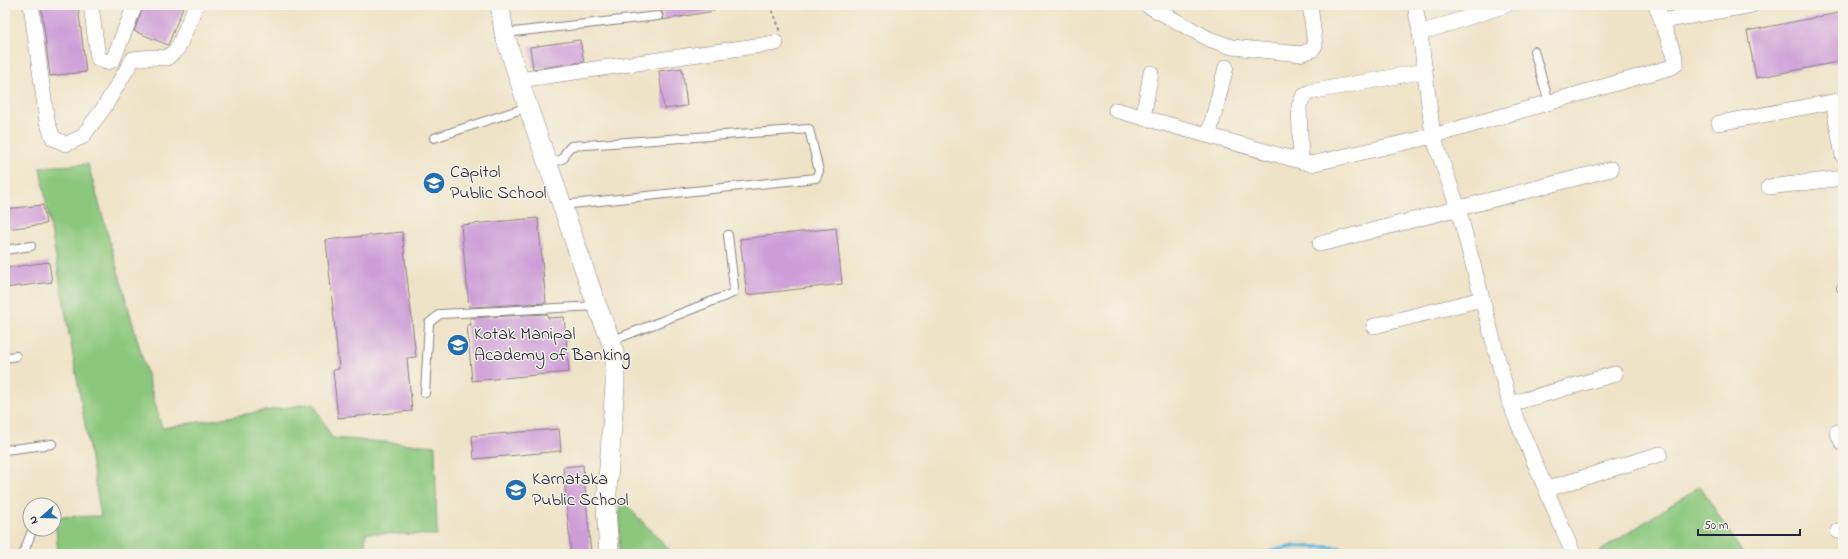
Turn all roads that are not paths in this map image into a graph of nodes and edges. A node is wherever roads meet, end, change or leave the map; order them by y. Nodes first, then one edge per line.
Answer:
1 (31, 5) edge
2 (91, 5) edge
3 (135, 5) edge
4 (196, 5) edge
5 (500, 5) edge
6 (1147, 5) edge
7 (1310, 5) edge
8 (1415, 5) edge
9 (1506, 5) edge
10 (1656, 5) edge
11 (1752, 5) edge
12 (658, 16) dead end
13 (1662, 21) junction
14 (504, 33) junction
15 (1420, 33) junction
16 (778, 38) road end
17 (1534, 51) dead end
18 (1226, 67) dead end
19 (1425, 71) junction
20 (1151, 73) dead end
21 (519, 80) junction
22 (1838, 101) edge
23 (1549, 102) junction
24 (528, 107) junction
25 (1116, 110) dead end
26 (1143, 118) junction
27 (1718, 123) dead end
28 (1209, 134) junction
29 (1433, 136) junction
30 (434, 138) dead end
31 (1843, 156) edge
32 (1301, 161) junction
33 (548, 165) junction
34 (1611, 169) dead end
35 (1843, 178) edge
36 (1769, 187) dead end
37 (562, 205) junction
38 (1458, 208) junction
39 (728, 235) dead end
40 (1320, 244) dead end
41 (31, 246) dead end
42 (5, 250) edge
43 (1482, 300) junction
44 (597, 306) junction
45 (1374, 326) dead end
46 (611, 341) junction
47 (16, 356) dead end
48 (5, 358) edge
49 (1615, 374) dead end
50 (425, 393) dead end
51 (1510, 404) junction
52 (52, 444) dead end
53 (5, 450) edge
54 (1660, 454) dead end
55 (1547, 489) junction
56 (30, 537) edge
57 (1572, 552) edge
58 (23, 554) edge
59 (609, 554) edge

1 - 4 street
2 - 3 street
5 - 14 street
6 - 7 street
8 - 15 street
9 - 15 street
10 - 13 street
11 - 13 street
12 - 14 lane
13 - 23 street
14 - 21 street
15 - 19 street
16 - 21 street
17 - 23 lane
18 - 28 street
19 - 29 street
19 - 32 street
20 - 26 street
21 - 24 street
22 - 27 street
22 - 31 street
23 - 29 street
24 - 30 lane
24 - 33 street
25 - 26 street
26 - 28 street
28 - 32 street
29 - 32 street
29 - 38 street
33 - 37 street
33 - 37 lane
34 - 38 street
35 - 36 street
37 - 44 street
38 - 40 street
38 - 43 street
39 - 46 lane
41 - 42 lane
43 - 45 street
43 - 51 street
44 - 46 street
44 - 50 lane
46 - 59 street
47 - 48 lane
49 - 51 street
51 - 55 street
52 - 53 lane
54 - 55 street
55 - 57 street
56 - 58 lane

